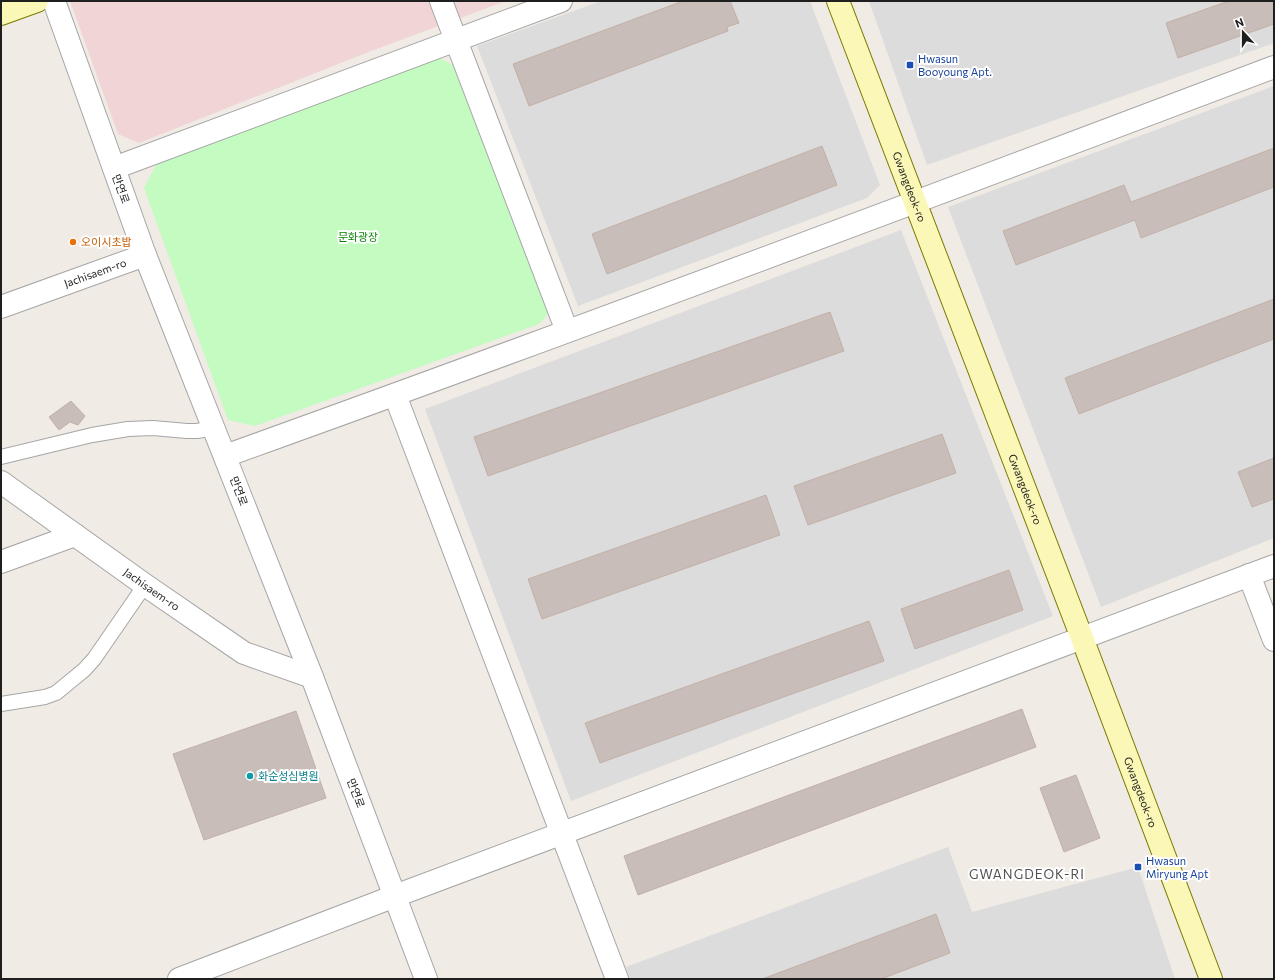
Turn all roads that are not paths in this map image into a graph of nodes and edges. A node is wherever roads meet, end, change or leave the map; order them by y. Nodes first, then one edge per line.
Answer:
1 (37, 1) edge
2 (54, 1) edge
3 (440, 1) edge
4 (561, 1) edge
5 (838, 1) edge
6 (1, 14) edge
7 (455, 40) junction
8 (1274, 67) edge
9 (114, 168) junction
10 (915, 203) junction
11 (145, 255) junction
12 (1, 307) edge
13 (567, 332) junction
14 (395, 395) junction
15 (214, 428) junction
16 (225, 456) junction
17 (1, 457) edge
18 (1, 482) edge
19 (75, 535) junction
20 (1, 562) edge
21 (1274, 566) edge
22 (1249, 575) junction
23 (145, 585) junction
24 (1082, 638) junction
25 (1274, 640) edge
26 (312, 678) junction
27 (1, 704) edge
28 (561, 834) junction
29 (395, 896) junction
30 (180, 979) edge
31 (426, 979) edge
32 (617, 979) edge
33 (1211, 979) edge

1 - 6 street
2 - 9 street, 만연로
3 - 7 street
4 - 7 street
5 - 10 street, Gwangdeok-ro
7 - 9 street
7 - 13 street
8 - 10 street
9 - 11 street, 만연로
10 - 13 street
10 - 24 street, Gwangdeok-ro
11 - 12 street, Jachisaem-ro
11 - 15 street, 만연로
13 - 14 street
14 - 16 street
14 - 28 street
15 - 16 street, 만연로
15 - 17 lane
16 - 26 street, 만연로
18 - 19 street, Jachisaem-ro
19 - 20 street
19 - 23 street, Jachisaem-ro
21 - 22 street
22 - 24 street
22 - 25 street
23 - 26 street, Jachisaem-ro
23 - 27 lane
24 - 28 street
24 - 33 street, Gwangdeok-ro
26 - 29 street, 만연로
28 - 29 street
28 - 32 street
29 - 30 street
29 - 31 street, 만연로

